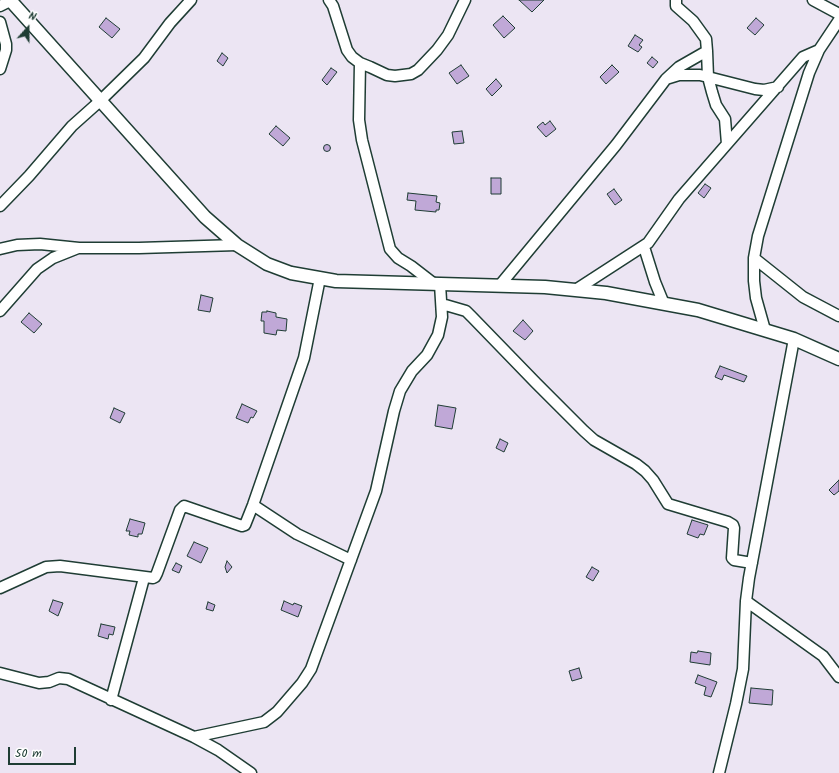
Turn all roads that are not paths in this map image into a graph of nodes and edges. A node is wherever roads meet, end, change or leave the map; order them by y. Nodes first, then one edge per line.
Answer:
1 (192, 0) edge
2 (329, 0) edge
3 (465, 0) edge
4 (676, 0) edge
5 (813, 0) edge
6 (7, 2) edge
7 (839, 14) edge
8 (839, 20) edge
9 (0, 22) edge
10 (819, 50) junction
11 (707, 51) junction
12 (360, 63) junction
13 (0, 69) edge
14 (708, 77) junction
15 (666, 79) junction
16 (778, 86) junction
17 (100, 101) junction
18 (727, 144) junction
19 (0, 206) edge
20 (237, 245) junction
21 (644, 247) junction
22 (0, 248) edge
23 (79, 248) junction
24 (754, 258) junction
25 (320, 278) junction
26 (437, 284) junction
27 (500, 285) junction
28 (577, 290) junction
29 (442, 304) junction
30 (664, 304) junction
31 (0, 311) edge
32 (839, 316) edge
33 (765, 330) junction
34 (794, 339) junction
35 (839, 358) edge
36 (253, 505) junction
37 (351, 560) junction
38 (752, 563) junction
39 (144, 578) junction
40 (0, 588) edge
41 (746, 601) junction
42 (0, 673) edge
43 (839, 677) edge
44 (111, 700) junction
45 (194, 737) junction
46 (251, 773) edge
47 (719, 773) edge

1 - 17 street
2 - 12 street
3 - 12 street
4 - 11 street
5 - 7 street
6 - 17 street
8 - 10 street
9 - 13 street
10 - 16 street
10 - 24 street
11 - 14 street
11 - 15 street
12 - 26 street
14 - 15 street
14 - 16 street
14 - 18 street
15 - 27 street
16 - 18 street
17 - 19 street
17 - 20 street
18 - 21 street
20 - 23 street
20 - 25 street
21 - 28 street
21 - 30 street
22 - 23 street
23 - 31 street
24 - 32 street
24 - 33 street
25 - 26 street
25 - 36 street
26 - 27 street
26 - 29 street
27 - 28 street
28 - 30 street
29 - 37 street
29 - 38 street
30 - 33 street
33 - 34 street
34 - 35 street
34 - 38 street
36 - 37 street
36 - 39 street
37 - 45 street
38 - 41 street
39 - 40 street
39 - 44 street
41 - 43 street
41 - 47 street
42 - 44 street
44 - 45 street
45 - 46 street

